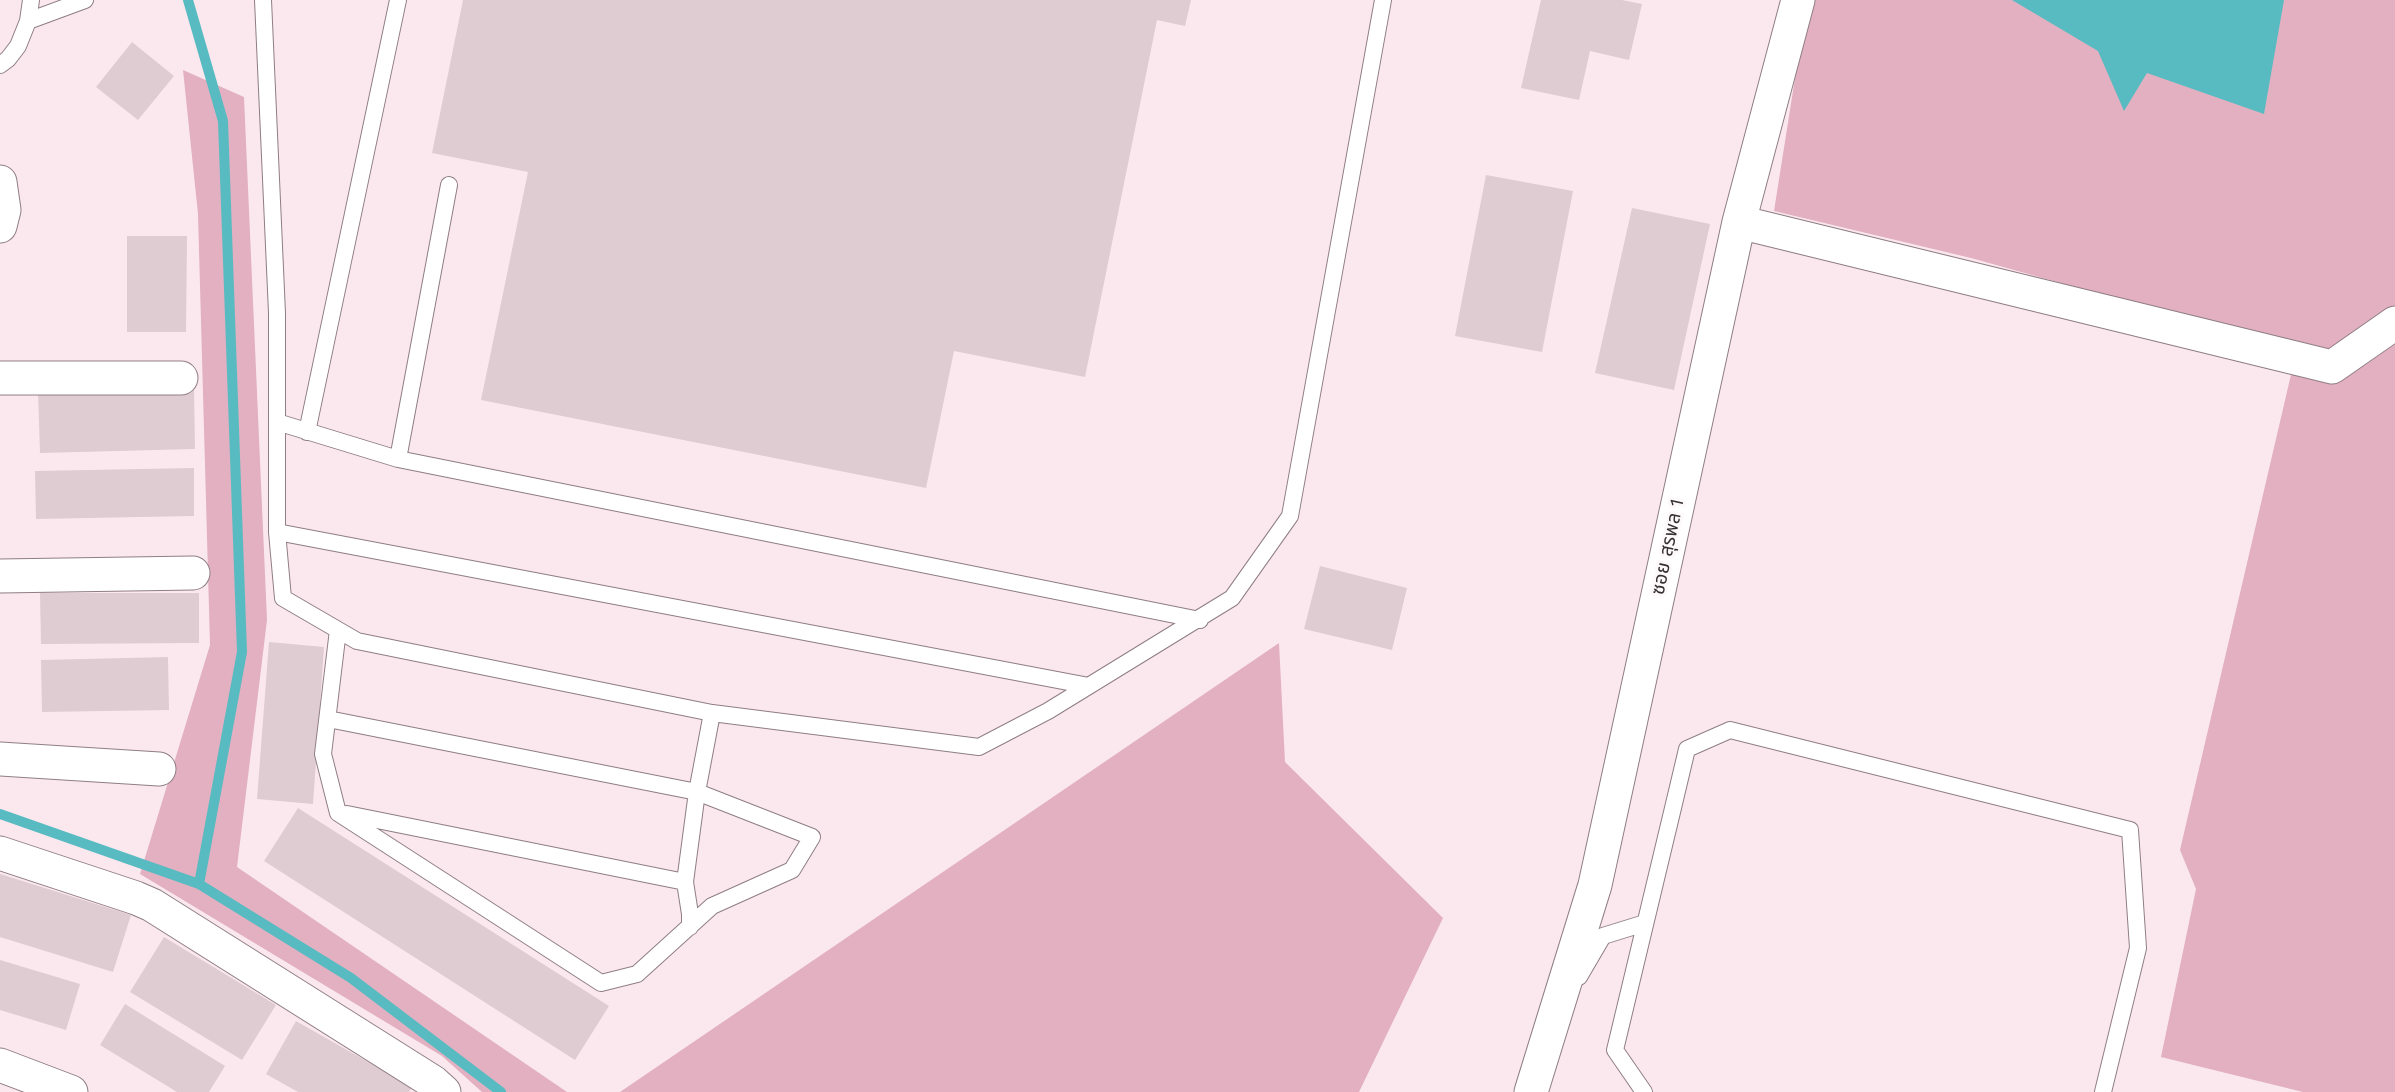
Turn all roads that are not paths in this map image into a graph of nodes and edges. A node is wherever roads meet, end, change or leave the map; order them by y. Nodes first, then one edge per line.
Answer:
1 (30, 0) edge
2 (85, 0) edge
3 (263, 0) edge
4 (398, 0) edge
5 (1383, 0) edge
6 (1798, 0) edge
7 (28, 21) junction
8 (0, 65) edge
9 (0, 182) edge
10 (449, 185) dead end
11 (1739, 222) junction
12 (0, 226) edge
13 (2395, 323) edge
14 (0, 379) edge
15 (181, 379) dead end
16 (278, 422) junction
17 (307, 432) junction
18 (398, 459) junction
19 (277, 532) junction
20 (192, 573) dead end
21 (0, 576) edge
22 (1200, 620) junction
23 (338, 630) junction
24 (1089, 687) junction
25 (712, 713) junction
26 (328, 719) junction
27 (0, 759) edge
28 (159, 769) dead end
29 (697, 792) junction
30 (338, 813) junction
31 (0, 853) edge
32 (685, 882) junction
33 (1645, 923) junction
34 (690, 927) junction
35 (1554, 1019) junction
36 (0, 1065) edge
37 (71, 1092) edge
38 (444, 1092) edge
39 (1531, 1092) edge
40 (1643, 1092) edge
41 (2103, 1092) edge

1 - 7 lane
2 - 7 lane
3 - 16 lane
4 - 17 lane
5 - 22 lane
6 - 11 street, ซอย สุรพล 1
7 - 8 lane
9 - 12 street
10 - 18 lane
11 - 13 street
11 - 35 street, ซอย สุรพล 1
14 - 15 street
16 - 17 lane
16 - 19 lane
17 - 18 lane
18 - 22 lane
19 - 23 lane
19 - 24 lane
20 - 21 street
22 - 24 lane
23 - 25 lane
23 - 26 lane
24 - 25 lane
25 - 29 lane
26 - 29 lane
26 - 30 lane
27 - 28 street
29 - 32 lane
29 - 34 lane
30 - 32 lane
30 - 34 lane
31 - 38 street
32 - 34 lane
33 - 35 lane
33 - 40 lane
33 - 41 lane
35 - 39 street, ซอย สุรพล 1
36 - 37 street

